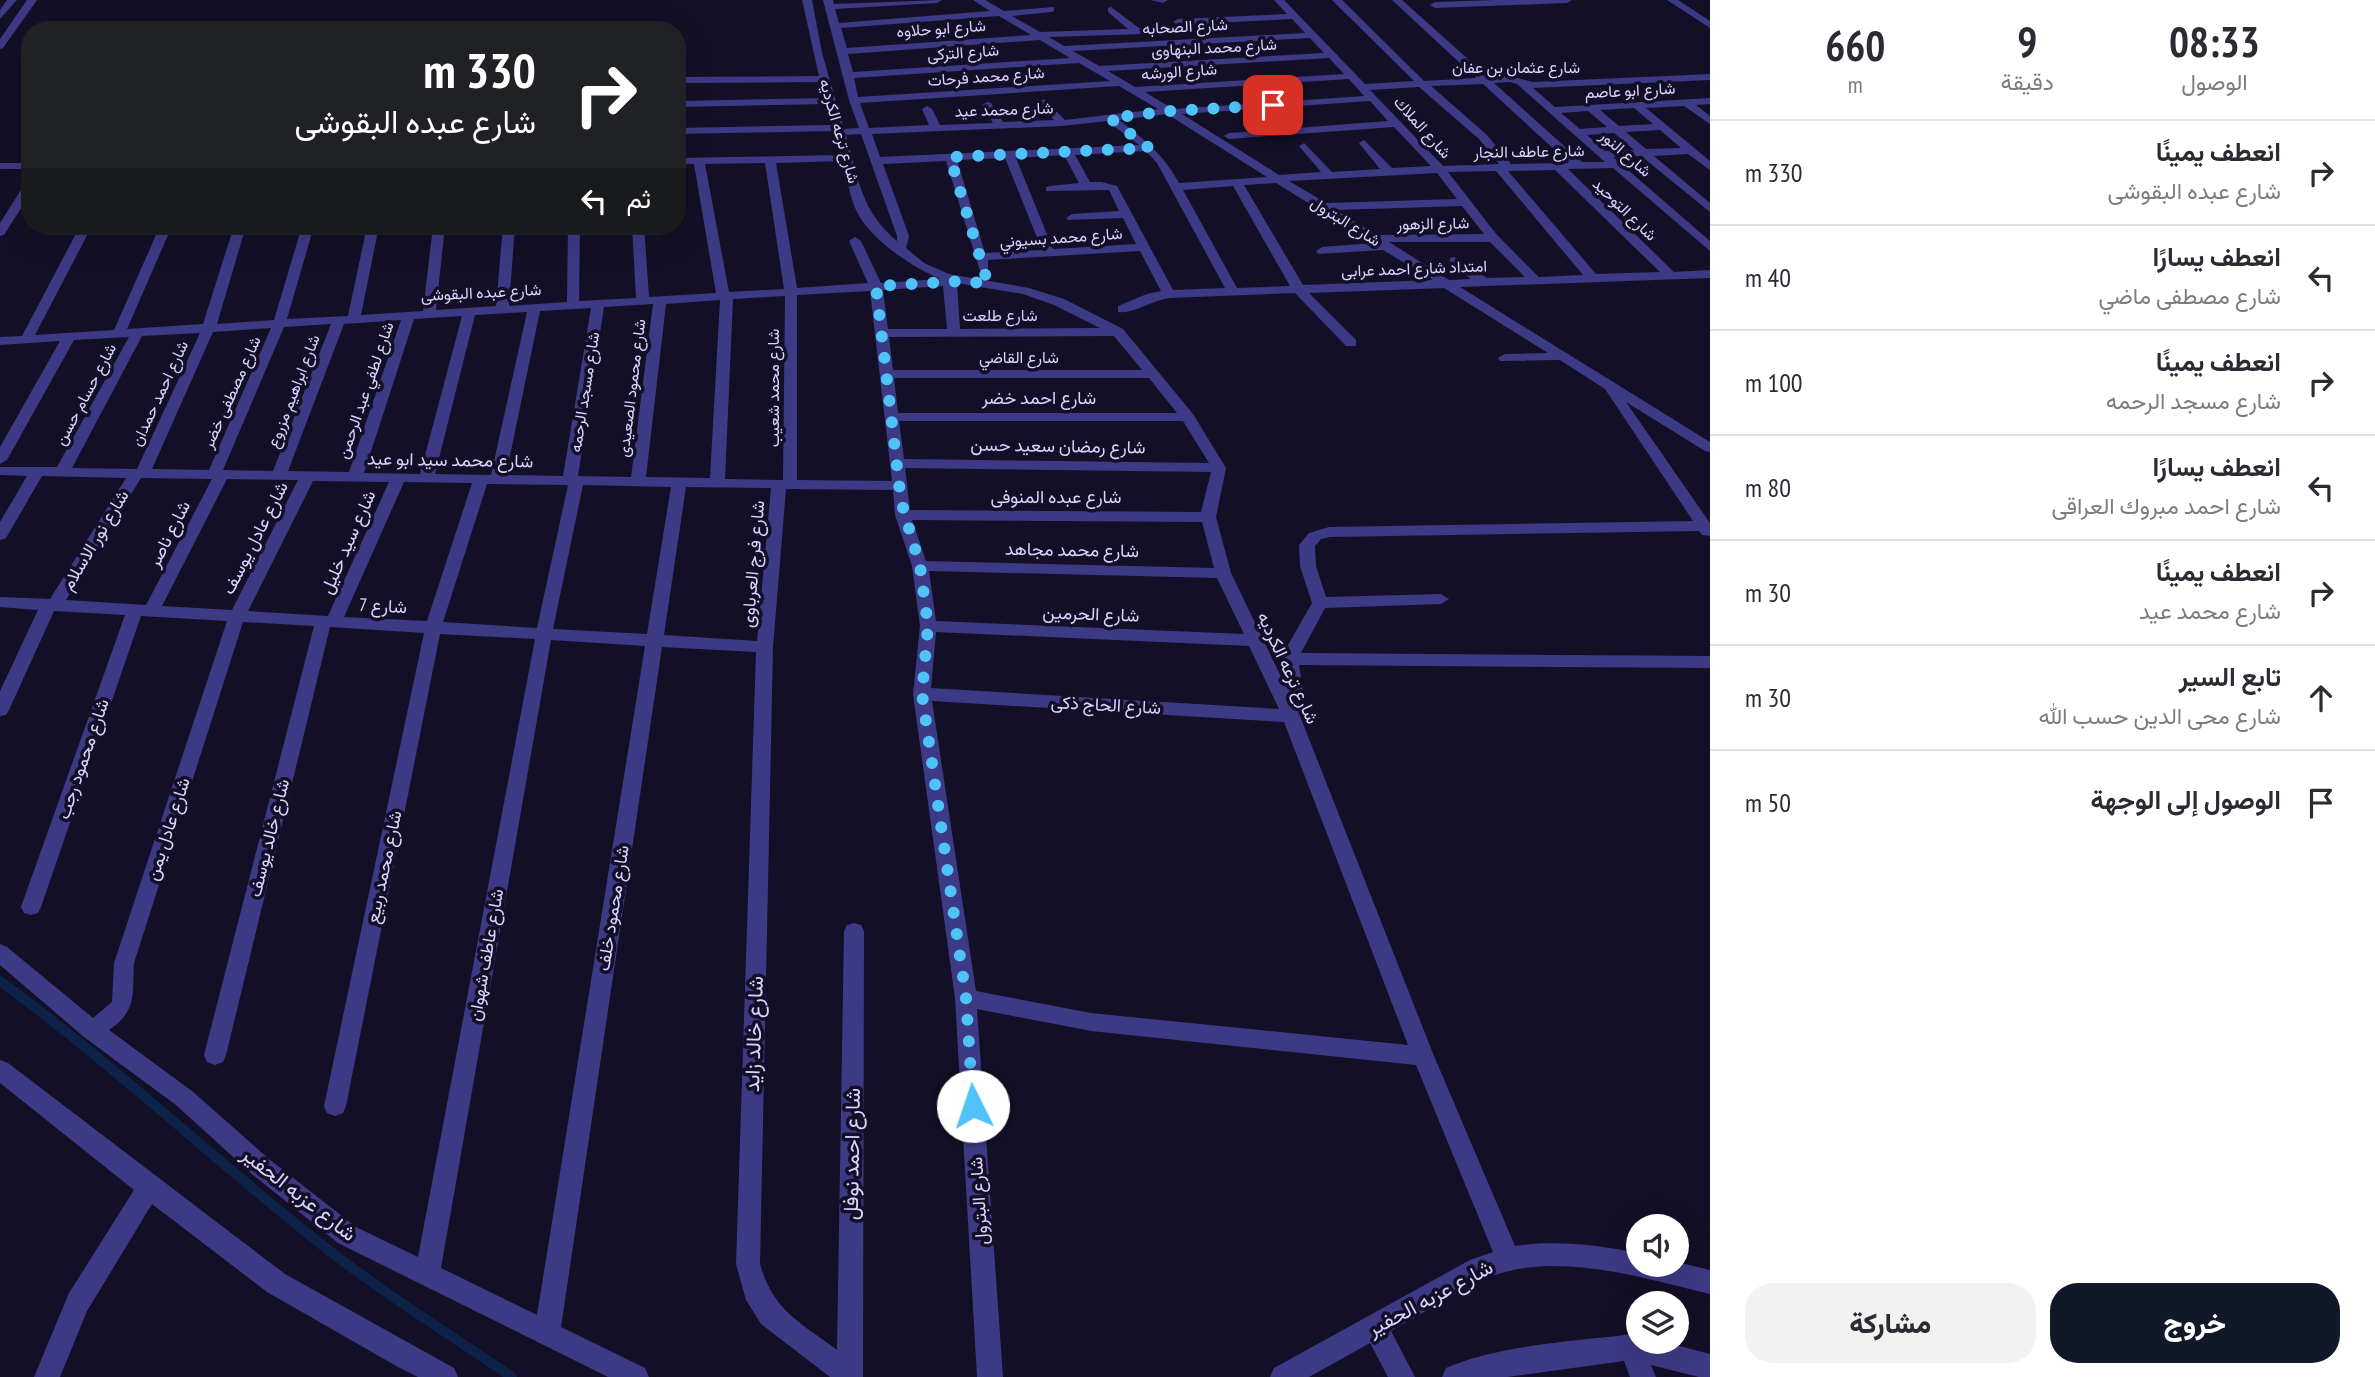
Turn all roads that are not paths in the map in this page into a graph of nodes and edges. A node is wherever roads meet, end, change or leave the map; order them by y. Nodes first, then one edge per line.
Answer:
1 (12, 0) edge
2 (32, 0) edge
3 (807, 0) edge
4 (937, 0) edge
5 (979, 0) edge
6 (985, 0) edge
7 (1156, 0) edge
8 (1163, 0) edge
9 (1279, 0) edge
10 (1337, 0) edge
11 (1397, 0) edge
12 (1567, 0) edge
13 (1672, 0) edge
14 (829, 3) edge
15 (1435, 5) dead end
16 (1051, 9) dead end
17 (1111, 10) dead end
18 (1, 13) edge
19 (1001, 14) junction
20 (1293, 16) junction
21 (1705, 18) edge
22 (1056, 23) dead end
23 (1710, 25) edge
24 (836, 26) junction
25 (1023, 27) junction
26 (1136, 31) junction
27 (1311, 35) junction
28 (1038, 36) junction
29 (0, 46) edge
30 (1061, 49) junction
31 (843, 51) junction
32 (1333, 55) junction
33 (1079, 60) junction
34 (1097, 69) junction
35 (848, 75) junction
36 (1354, 76) junction
37 (1710, 77) edge
38 (825, 79) junction
39 (686, 80) edge
40 (1485, 81) junction
41 (1120, 83) junction
42 (1521, 83) junction
43 (1422, 84) junction
44 (1365, 87) junction
45 (1133, 90) junction
46 (1375, 98) junction
47 (853, 100) junction
48 (831, 101) junction
49 (1710, 101) edge
50 (1044, 102) dead end
51 (1686, 102) junction
52 (686, 104) edge
53 (987, 105) dead end
54 (1636, 105) junction
55 (1591, 108) junction
56 (927, 109) dead end
57 (1552, 110) junction
58 (1170, 112) junction
59 (1110, 118) junction
60 (1710, 121) edge
61 (1062, 123) junction
62 (1398, 123) junction
63 (1000, 125) junction
64 (1662, 127) junction
65 (936, 128) junction
66 (840, 130) junction
67 (1617, 130) junction
68 (686, 131) edge
69 (864, 131) junction
70 (1577, 132) junction
71 (1229, 136) dead end
72 (1364, 143) dead end
73 (1304, 146) dead end
74 (1149, 148) junction
75 (1691, 151) junction
76 (1068, 152) junction
77 (1643, 152) junction
78 (1602, 154) junction
79 (1009, 155) junction
80 (950, 157) junction
81 (848, 158) junction
82 (770, 159) junction
83 (686, 161) edge
84 (699, 161) junction
85 (876, 161) junction
86 (1615, 165) junction
87 (0, 166) edge
88 (21, 166) edge
89 (1558, 166) junction
90 (1578, 166) junction
91 (1503, 167) junction
92 (1710, 167) edge
93 (1440, 169) junction
94 (1388, 172) junction
95 (1329, 175) junction
96 (1278, 178) junction
97 (1237, 183) junction
98 (1086, 186) junction
99 (1177, 187) junction
100 (1050, 189) dead end
101 (21, 198) edge
102 (1465, 202) junction
103 (1323, 207) junction
104 (1710, 209) edge
105 (1127, 214) junction
106 (1072, 218) dead end
107 (0, 232) edge
108 (81, 235) edge
109 (162, 235) edge
110 (237, 235) edge
111 (305, 235) edge
112 (370, 235) edge
113 (438, 235) edge
114 (508, 235) edge
115 (573, 235) edge
116 (639, 235) edge
117 (1493, 238) junction
118 (855, 241) dead end
119 (1379, 242) junction
120 (1144, 247) junction
121 (1710, 247) edge
122 (898, 250) junction
123 (1322, 251) dead end
124 (1049, 253) junction
125 (980, 257) junction
126 (1454, 261) dead end
127 (1710, 274) edge
128 (1671, 275) junction
129 (1593, 279) junction
130 (957, 281) junction
131 (1536, 281) junction
132 (1485, 283) junction
133 (988, 284) junction
134 (1449, 284) junction
135 (876, 286) junction
136 (1299, 290) junction
137 (791, 291) junction
138 (1233, 292) junction
139 (1169, 294) junction
140 (725, 295) junction
141 (660, 299) junction
142 (643, 300) junction
143 (598, 303) junction
144 (573, 304) junction
145 (535, 306) junction
146 (502, 308) junction
147 (1123, 309) dead end
148 (470, 310) junction
149 (429, 313) junction
150 (410, 314) junction
151 (347, 318) junction
152 (280, 322) junction
153 (209, 327) junction
154 (138, 332) junction
155 (881, 332) junction
156 (954, 332) junction
157 (1118, 332) junction
158 (119, 333) junction
159 (69, 337) junction
160 (26, 340) junction
161 (1351, 342) dead end
162 (2, 345) edge
163 (1564, 356) junction
164 (1505, 358) dead end
165 (886, 374) junction
166 (1153, 374) junction
167 (1608, 385) junction
168 (891, 417) junction
169 (1188, 417) junction
170 (1710, 448) edge
171 (0, 460) edge
172 (896, 463) junction
173 (1219, 468) junction
174 (0, 471) edge
175 (37, 472) junction
176 (62, 472) junction
177 (139, 474) junction
178 (218, 475) junction
179 (279, 476) junction
180 (307, 477) junction
181 (355, 477) junction
182 (398, 478) junction
183 (426, 478) junction
184 (489, 480) junction
185 (573, 481) junction
186 (638, 482) junction
187 (679, 483) junction
188 (717, 483) junction
189 (785, 484) junction
190 (899, 486) junction
191 (903, 515) junction
192 (1208, 517) junction
193 (1707, 530) edge
194 (0, 535) edge
195 (920, 566) junction
196 (1223, 573) junction
197 (1441, 599) dead end
198 (0, 602) edge
199 (1320, 603) junction
200 (51, 605) junction
201 (143, 611) junction
202 (237, 616) junction
203 (328, 622) junction
204 (928, 626) junction
205 (433, 628) junction
206 (544, 634) junction
207 (1253, 640) junction
208 (654, 641) junction
209 (765, 647) junction
210 (1289, 659) junction
211 (1710, 662) edge
212 (922, 694) junction
213 (0, 710) edge
214 (1291, 716) junction
215 (31, 907) dead end
216 (854, 931) dead end
217 (0, 953) edge
218 (966, 998) junction
219 (92, 1030) junction
220 (215, 1055) dead end
221 (1423, 1056) junction
222 (0, 1070) edge
223 (335, 1106) dead end
224 (149, 1187) junction
225 (1508, 1258) junction
226 (428, 1275) junction
227 (1710, 1282) edge
228 (1375, 1326) junction
229 (547, 1334) junction
230 (1626, 1348) edge
231 (1635, 1354) edge
232 (1659, 1354) edge
233 (1710, 1367) edge
234 (406, 1368) edge
235 (47, 1377) edge
236 (445, 1377) edge
237 (636, 1377) edge
238 (850, 1377) edge
239 (990, 1377) edge
240 (1283, 1377) edge
241 (1402, 1377) edge
242 (1455, 1377) edge
243 (1643, 1377) edge

1 - 18 street
2 - 29 street
3 - 38 street, شارع ترعه الكرديه
4 - 14 street
5 - 6 street
5 - 19 street, شارع البترول
7 - 8 street
9 - 20 street, شارع الملاك
10 - 43 street
11 - 40 street
12 - 15 street
13 - 21 street
14 - 24 street, شارع ترعه الكرديه
16 - 19 street
17 - 26 street
19 - 24 street
19 - 25 street, شارع البترول
20 - 26 street, شارع ابو حلاوه
20 - 27 street, شارع الملاك
21 - 23 street
22 - 25 street
24 - 31 street, شارع ترعه الكرديه
25 - 28 street, شارع البترول
26 - 28 street, شارع ابو حلاوه
27 - 30 street, شارع الصحابه
27 - 32 street, شارع الملاك
28 - 30 street, شارع البترول
28 - 31 street, شارع ابو حلاوه
30 - 33 street, شارع البترول
31 - 35 street, شارع ترعه الكرديه
32 - 34 street, شارع محمد البنهاوى
32 - 36 street, شارع الملاك
33 - 34 street, شارع البترول
33 - 35 street, شارع التركى
34 - 41 street, شارع البترول
35 - 47 street, شارع ترعه الكرديه
36 - 44 street, شارع الملاك
36 - 45 street, شارع الورشه
37 - 42 street, شارع عثمان بن عفان
38 - 39 street
38 - 48 street, شارع ترعه الكرديه
40 - 42 street, شارع عثمان بن عفان
40 - 43 street, شارع عثمان بن عفان
40 - 90 street
41 - 45 street, شارع البترول
41 - 47 street, شارع محمد فرحات
42 - 57 street, شارع النور
43 - 44 street, شارع عثمان بن عفان
43 - 91 street
44 - 46 street, شارع الملاك
45 - 58 street, شارع البترول
46 - 58 street, شارع محمد عيد
46 - 62 street, شارع الملاك
47 - 69 street, شارع ترعه الكرديه
48 - 52 street
48 - 66 street, شارع ترعه الكرديه
49 - 51 street, شارع ابو عاصم
50 - 61 street
51 - 54 street, شارع ابو عاصم
51 - 60 street
53 - 63 street
54 - 55 street, شارع ابو عاصم
54 - 64 street
55 - 57 street, شارع ابو عاصم
55 - 67 street
56 - 65 street
57 - 70 street, شارع النور
58 - 59 street, شارع محمد عيد
58 - 96 street, شارع البترول
59 - 61 street, شارع محمد عيد
59 - 74 street
61 - 63 street, شارع محمد عيد
62 - 71 street
62 - 93 street, شارع الملاك
63 - 65 street, شارع محمد عيد
64 - 67 street
64 - 75 street
65 - 69 street, شارع محمد عيد
66 - 68 street, شارع محمد عيد
66 - 69 street, شارع محمد عيد
66 - 81 street, شارع ترعه الكرديه
67 - 70 street
67 - 77 street
69 - 85 street, شارع ترعه الكرديه
70 - 78 street, شارع النور
72 - 94 street
73 - 95 street
74 - 76 street
74 - 99 street
75 - 77 street
75 - 92 street
76 - 79 street
76 - 98 street
77 - 78 street
77 - 104 street
78 - 86 street, شارع النور
79 - 80 street
79 - 124 street
80 - 85 street
80 - 125 street
81 - 82 street
81 - 122 street, شارع ترعه الكرديه
82 - 84 street
82 - 137 street, شارع محمد شعيب
83 - 84 street
84 - 140 street
85 - 122 street, شارع ترعه الكرديه
86 - 90 street, شارع عاطف النجار
86 - 121 street, شارع النور
87 - 88 street
89 - 90 street, شارع عاطف النجار
89 - 91 street, شارع عاطف النجار
89 - 128 street, شارع التوحيد
91 - 93 street, شارع عاطف النجار
91 - 129 street
93 - 94 street, شارع عاطف النجار
93 - 102 street, شارع الملاك
94 - 95 street, شارع عاطف النجار
95 - 96 street, شارع عاطف النجار
96 - 97 street, شارع عاطف النجار
96 - 103 street, شارع البترول
97 - 99 street, شارع عاطف النجار
97 - 136 street
98 - 100 street
98 - 105 street
99 - 138 street
101 - 107 street
102 - 103 street
102 - 117 street, شارع الملاك
103 - 119 street, شارع البترول
105 - 106 street
105 - 120 street
108 - 160 street
109 - 158 street
110 - 153 street, شارع احمد حمدان
111 - 152 street, شارع مصطفى خضر
112 - 151 street, شارع ابراهيم مزروع
113 - 149 street
114 - 146 street
115 - 144 street
116 - 142 street
117 - 119 street, شارع الزهور
117 - 131 street, شارع الملاك
118 - 135 street, شارع البترول
119 - 123 street, شارع الزهور
119 - 134 street, شارع البترول
120 - 124 street, شارع محمد بسيوني
120 - 139 street
122 - 130 street, شارع ترعه الكرديه
124 - 125 street, شارع محمد بسيوني
125 - 133 street
126 - 132 street
127 - 128 street, امتداد شارع احمد عرابى
128 - 129 street, امتداد شارع احمد عرابى
129 - 131 street, امتداد شارع احمد عرابى
130 - 133 street, شارع ترعه الكرديه
130 - 135 street, شارع عبده البقوشى
130 - 156 street
131 - 132 street, امتداد شارع احمد عرابى
132 - 134 street, امتداد شارع احمد عرابى
133 - 157 street, شارع ترعه الكرديه
134 - 136 street, امتداد شارع احمد عرابى
134 - 163 street, شارع البترول
135 - 137 street, شارع عبده البقوشى
135 - 155 street, شارع البترول
136 - 138 street, امتداد شارع احمد عرابى
136 - 161 street
137 - 140 street, شارع عبده البقوشى
137 - 189 street, شارع محمد شعيب
138 - 139 street, امتداد شارع احمد عرابى
139 - 147 street, امتداد شارع احمد عرابى
140 - 141 street, شارع عبده البقوشى
140 - 188 street
141 - 142 street, شارع عبده البقوشى
141 - 186 street, شارع محمود الصعيدى
142 - 143 street, شارع عبده البقوشى
143 - 144 street, شارع عبده البقوشى
143 - 185 street, شارع مسجد الرحمه
144 - 145 street, شارع عبده البقوشى
145 - 146 street, شارع عبده البقوشى
145 - 184 street, شارع محمد ربيع
146 - 148 street, شارع عبده البقوشى
148 - 149 street, شارع عبده البقوشى
148 - 183 street
149 - 150 street, شارع عبده البقوشى
150 - 151 street, شارع عبده البقوشى
150 - 181 street, شارع لطفي عبد الرحمن
151 - 152 street, شارع عبده البقوشى
151 - 179 street, شارع ابراهيم مزروع
152 - 153 street, شارع عبده البقوشى
152 - 178 street, شارع مصطفى خضر
153 - 154 street, شارع عبده البقوشى
153 - 177 street, شارع احمد حمدان
154 - 158 street, شارع عبده البقوشى
154 - 176 street, شارع حسام حسن
155 - 156 street, شارع طلعت
155 - 165 street, شارع البترول
156 - 157 street, شارع طلعت
157 - 166 street, شارع ترعه الكرديه
158 - 159 street, شارع عبده البقوشى
159 - 160 street, شارع عبده البقوشى
159 - 171 street
160 - 162 street, شارع عبده البقوشى
163 - 164 street
163 - 167 street, شارع البترول
165 - 166 street, شارع القاضي
165 - 168 street, شارع البترول
166 - 169 street, شارع ترعه الكرديه
167 - 170 street, شارع البترول
167 - 193 street
168 - 169 street, شارع احمد خضر
168 - 172 street, شارع البترول
169 - 173 street, شارع ترعه الكرديه
172 - 173 street, شارع رمضان سعيد حسن
172 - 190 street, شارع البترول
173 - 192 street, شارع ترعه الكرديه
174 - 175 street, شارع محمد سيد ابو عيد
175 - 176 street, شارع محمد سيد ابو عيد
175 - 194 street
176 - 177 street, شارع محمد سيد ابو عيد
177 - 178 street, شارع محمد سيد ابو عيد
177 - 200 street, شارع نور الاسلام
178 - 179 street, شارع محمد سيد ابو عيد
178 - 201 street, شارع ناصر
179 - 180 street, شارع محمد سيد ابو عيد
180 - 181 street, شارع محمد سيد ابو عيد
180 - 202 street, شارع عادل يوسف
181 - 182 street, شارع محمد سيد ابو عيد
182 - 183 street, شارع محمد سيد ابو عيد
182 - 203 street, شارع سيد خليل
183 - 184 street, شارع محمد سيد ابو عيد
184 - 185 street, شارع محمد سيد ابو عيد
184 - 205 street, شارع محمد ربيع
185 - 186 street, شارع محمد سيد ابو عيد
185 - 206 street, شارع مسجد الرحمه
186 - 187 street, شارع محمد سيد ابو عيد
187 - 188 street, شارع محمد سيد ابو عيد
187 - 208 street, شارع محمود خلف
188 - 189 street, شارع محمد سيد ابو عيد
189 - 190 street, شارع محمد سيد ابو عيد
189 - 209 street, شارع فرج العرباوى
190 - 191 street, شارع البترول
191 - 192 street, شارع عبده المنوفى
191 - 195 street, شارع البترول
192 - 196 street, شارع ترعه الكرديه
193 - 199 street
195 - 196 street, شارع محمد مجاهد
195 - 204 street, شارع البترول
196 - 207 street, شارع ترعه الكرديه
197 - 199 street
198 - 200 street, شارع 7
199 - 210 street
200 - 201 street, شارع 7
200 - 213 street, شارع نور الاسلام
201 - 202 street, شارع 7
201 - 215 street, شارع محمود رجب
202 - 203 street, شارع 7
202 - 219 street, شارع عادل يمن
203 - 205 street, شارع 7
203 - 220 street, شارع خالد يوسف
204 - 207 street, شارع الحرمين
204 - 212 street, شارع البترول
205 - 206 street, شارع 7
205 - 223 street, شارع محمد ربيع
206 - 208 street, شارع 7
206 - 226 street, شارع عاطف شهوان
207 - 214 street, شارع ترعه الكرديه
208 - 209 street, شارع 7
208 - 229 street, شارع محمود خلف
209 - 238 street, شارع خالد زايد
210 - 211 street
210 - 214 street
212 - 214 street, شارع الحاج ذكى
212 - 218 street, شارع البترول
214 - 221 street, شارع ترعه الكرديه
216 - 238 street, شارع احمد نوفل
217 - 219 street, شارع عزبه الحفير
218 - 221 street
218 - 239 street, شارع البترول
219 - 226 street, شارع عزبه الحفير
221 - 225 street, شارع ترعه الكرديه
222 - 224 street
224 - 234 street
224 - 235 street
225 - 227 street, شارع عزبه الحفير
225 - 228 street, شارع عزبه الحفير
226 - 229 street, شارع عزبه الحفير
228 - 240 street, شارع عزبه الحفير
228 - 241 street
229 - 237 street, شارع عزبه الحفير
230 - 242 street
231 - 243 street
232 - 233 street
234 - 236 street

